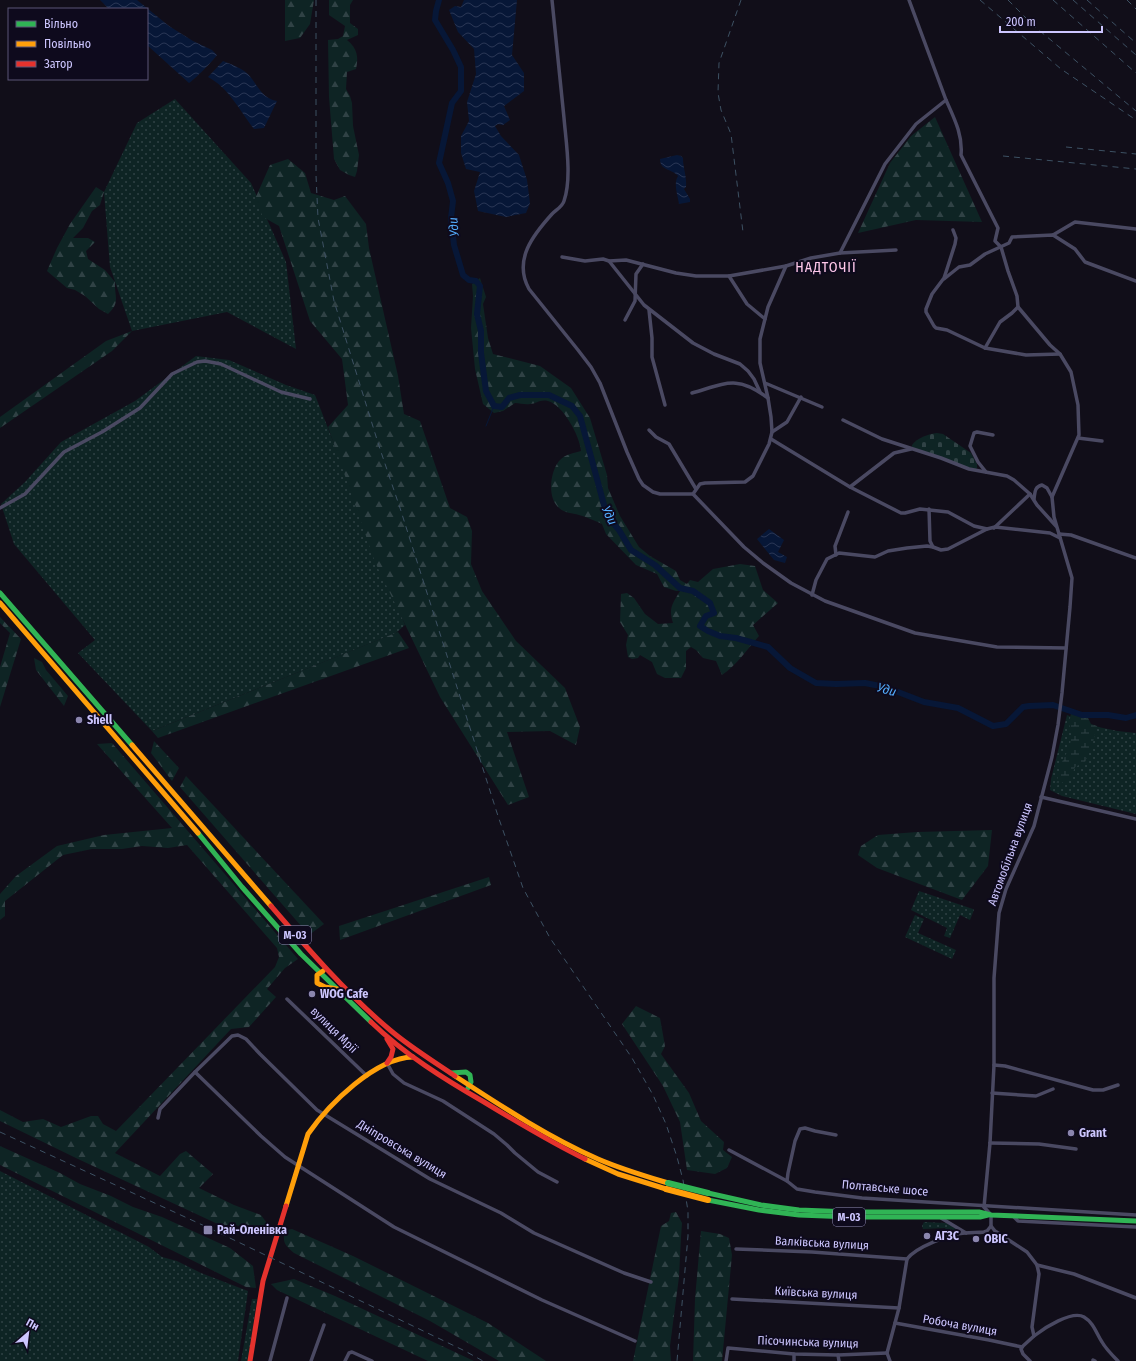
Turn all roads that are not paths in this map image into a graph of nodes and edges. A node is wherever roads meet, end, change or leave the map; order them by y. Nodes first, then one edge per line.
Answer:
1 (552, 0) edge
2 (909, 0) edge
3 (946, 100) junction
4 (1136, 229) edge
5 (953, 230) dead end
6 (1053, 235) junction
7 (1001, 247) junction
8 (896, 250) dead end
9 (840, 253) junction
10 (562, 257) dead end
11 (609, 261) junction
12 (643, 264) junction
13 (786, 266) junction
14 (729, 276) junction
15 (942, 281) junction
16 (1136, 281) edge
17 (636, 295) junction
18 (1018, 307) junction
19 (649, 310) junction
20 (765, 319) junction
21 (625, 320) dead end
22 (985, 348) junction
23 (1060, 354) junction
24 (765, 383) junction
25 (760, 392) junction
26 (692, 393) dead end
27 (800, 397) junction
28 (768, 398) junction
29 (310, 400) dead end
30 (665, 404) dead end
31 (822, 408) dead end
32 (843, 420) dead end
33 (649, 430) dead end
34 (772, 432) junction
35 (993, 435) dead end
36 (1078, 438) junction
37 (771, 439) junction
38 (1102, 441) dead end
39 (912, 449) junction
40 (986, 472) junction
41 (850, 487) junction
42 (696, 489) junction
43 (693, 494) junction
44 (1030, 494) junction
45 (1052, 497) junction
46 (1034, 499) junction
47 (0, 508) edge
48 (929, 509) junction
49 (848, 512) dead end
50 (1057, 527) junction
51 (994, 528) junction
52 (987, 530) junction
53 (1060, 536) junction
54 (933, 546) junction
55 (836, 555) junction
56 (1136, 558) edge
57 (0, 593) edge
58 (812, 595) junction
59 (0, 603) edge
60 (1066, 648) junction
61 (1041, 797) junction
62 (1136, 819) edge
63 (320, 972) junction
64 (330, 973) junction
65 (337, 988) junction
66 (288, 999) dead end
67 (384, 1035) junction
68 (413, 1057) junction
69 (387, 1063) junction
70 (994, 1065) junction
71 (195, 1072) junction
72 (367, 1076) junction
73 (1118, 1084) dead end
74 (470, 1086) junction
75 (1053, 1089) dead end
76 (464, 1090) junction
77 (992, 1093) junction
78 (324, 1113) junction
79 (158, 1118) dead end
80 (836, 1135) dead end
81 (990, 1143) junction
82 (1076, 1149) dead end
83 (729, 1150) dead end
84 (298, 1165) junction
85 (787, 1181) junction
86 (557, 1182) dead end
87 (667, 1186) junction
88 (708, 1197) junction
89 (984, 1207) junction
90 (991, 1215) junction
91 (1136, 1215) edge
92 (1013, 1216) junction
93 (938, 1217) junction
94 (1136, 1220) edge
95 (991, 1226) junction
96 (1136, 1227) edge
97 (966, 1233) junction
98 (736, 1248) dead end
99 (907, 1259) junction
100 (1038, 1265) junction
101 (651, 1282) dead end
102 (287, 1298) dead end
103 (1136, 1298) edge
104 (732, 1299) dead end
105 (899, 1308) junction
106 (895, 1323) junction
107 (324, 1325) dead end
108 (1034, 1336) junction
109 (635, 1341) dead end
110 (1022, 1347) junction
111 (887, 1353) junction
112 (794, 1354) junction
113 (838, 1355) junction
114 (250, 1361) edge
115 (270, 1361) edge
116 (311, 1361) edge
117 (345, 1361) edge
118 (372, 1361) edge
119 (726, 1361) edge
120 (794, 1361) edge
121 (839, 1361) edge
122 (890, 1361) edge
123 (1030, 1361) edge
124 (1117, 1361) edge

1 - 43 street
2 - 3 street
3 - 7 street
3 - 9 street
4 - 6 street
5 - 15 street
6 - 7 street
6 - 16 street
7 - 15 street
7 - 18 street
8 - 9 street
9 - 13 street
10 - 11 street
11 - 12 street
11 - 17 street
12 - 14 street
12 - 17 street
13 - 14 street
13 - 20 street
14 - 20 street
15 - 22 street
17 - 19 street
17 - 21 street
18 - 22 street
18 - 23 street
19 - 25 street
19 - 30 street
20 - 24 street
22 - 23 street
23 - 36 street
24 - 27 street
24 - 28 street
25 - 26 street
25 - 28 street
27 - 31 street
27 - 34 street
28 - 34 street
29 - 47 street
32 - 39 street
33 - 42 street
34 - 37 street
35 - 40 street
36 - 38 street
36 - 45 street
37 - 41 street
37 - 42 street
39 - 40 street
39 - 41 street
40 - 44 street
41 - 48 street
42 - 43 street
43 - 58 street
44 - 46 street
44 - 51 street
45 - 46 street
45 - 50 street
46 - 50 street
48 - 52 street
48 - 54 street
49 - 55 street
50 - 53 street, Автомобільна вулиця
51 - 52 street
51 - 53 street
52 - 54 street
53 - 56 street
53 - 60 street, Автомобільна вулиця
54 - 55 street
55 - 58 street
57 - 64 main road, М-03
58 - 60 street
59 - 63 main road, М-03
60 - 61 street, Автомобільна вулиця
61 - 62 street
61 - 70 street, Автомобільна вулиця
63 - 64 main road
63 - 65 main road, М-03
63 - 65 main road
64 - 74 main road, М-03
65 - 67 main road, М-03
66 - 72 street, вулиця Мрії
67 - 68 main road, М-03
67 - 69 main road
68 - 69 main road
68 - 76 main road, М-03
69 - 72 main road
69 - 86 street
70 - 73 street
70 - 77 street, Автомобільна вулиця
71 - 78 street, Дніпровська вулиця
71 - 79 street, Дніпровська вулиця
71 - 84 street
72 - 78 main road
74 - 76 main road
74 - 87 main road, М-03
75 - 77 street
76 - 87 main road, М-03
77 - 81 street, Автомобільна вулиця
78 - 84 main road
78 - 101 street, Дніпровська вулиця
80 - 85 street
81 - 82 street
81 - 89 street, Автомобільна вулиця
83 - 85 street, Полтавське шосе
84 - 109 street
84 - 114 main road
85 - 89 street, Полтавське шосе
87 - 88 main road, М-03, bridge
88 - 90 main road, М-03
88 - 93 main road, М-03
89 - 90 street
89 - 91 street, Полтавське шосе
90 - 92 main road, М-03
90 - 93 main road, М-03
90 - 95 street
92 - 94 main road, М-03
92 - 96 street
93 - 97 street
95 - 97 street
95 - 100 street
97 - 99 street
98 - 99 street, Валківська вулиця
99 - 105 street
100 - 103 street
100 - 108 street
102 - 115 street
104 - 105 street, Київська вулиця
105 - 106 street
106 - 110 street, Робоча вулиця
106 - 111 street
107 - 116 street
108 - 110 street
108 - 124 street
110 - 123 street
111 - 113 street, Пісочинська вулиця
111 - 122 street
112 - 113 street, Пісочинська вулиця
112 - 119 street, Пісочинська вулиця
112 - 120 street
113 - 121 street
117 - 118 street

